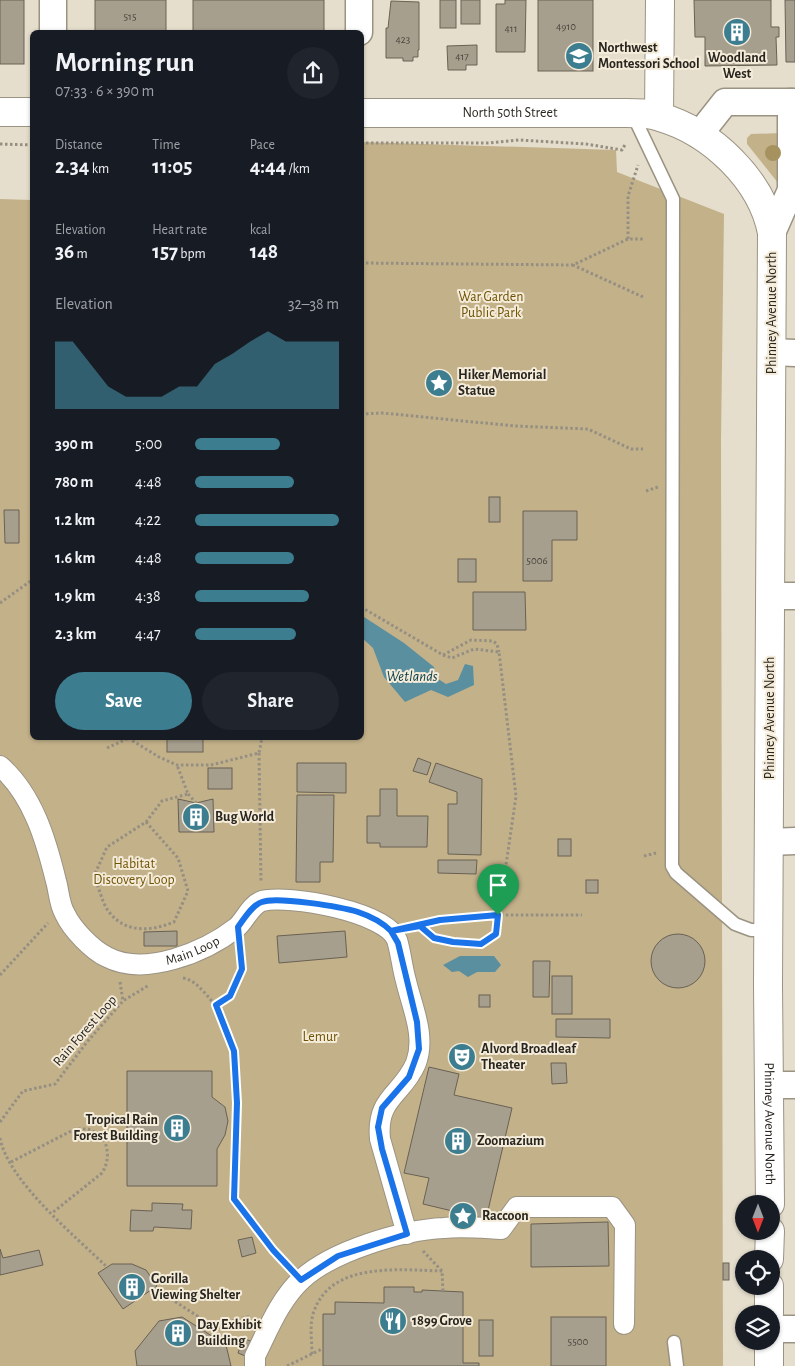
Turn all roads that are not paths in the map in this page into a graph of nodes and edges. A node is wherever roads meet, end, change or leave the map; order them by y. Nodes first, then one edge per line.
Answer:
1 (53, 0) edge
2 (359, 0) edge
3 (660, 0) edge
4 (53, 30) edge
5 (359, 30) edge
6 (793, 102) edge
7 (0, 112) edge
8 (30, 112) edge
9 (364, 112) edge
10 (632, 113) junction
11 (659, 116) junction
12 (699, 135) junction
13 (772, 233) junction
14 (783, 353) edge
15 (783, 596) edge
16 (0, 766) edge
17 (782, 842) edge
18 (769, 930) junction
19 (783, 1085) edge
20 (771, 1195) edge
21 (407, 1234) junction
22 (624, 1324) dead end
23 (780, 1329) edge
24 (795, 1329) edge
25 (674, 1342) dead end
26 (769, 1350) edge
27 (255, 1366) edge
28 (677, 1366) edge
29 (768, 1366) edge

1 - 4 street
2 - 5 street
3 - 11 street
6 - 12 street
6 - 13 street, Phinney Avenue North
7 - 8 street
9 - 10 street, North 50th Street
10 - 11 street, North 50th Street
10 - 18 lane
11 - 12 street, Phinney Avenue North
12 - 13 street, Phinney Avenue North
13 - 14 street, Phinney Avenue North
14 - 15 street, Phinney Avenue North
15 - 17 street, Phinney Avenue North
16 - 21 street, Main Loop
17 - 18 street, Phinney Avenue North
18 - 19 street, Phinney Avenue North
19 - 20 street, Phinney Avenue North
21 - 22 street
21 - 27 street
23 - 24 street
25 - 28 lane
26 - 29 street

